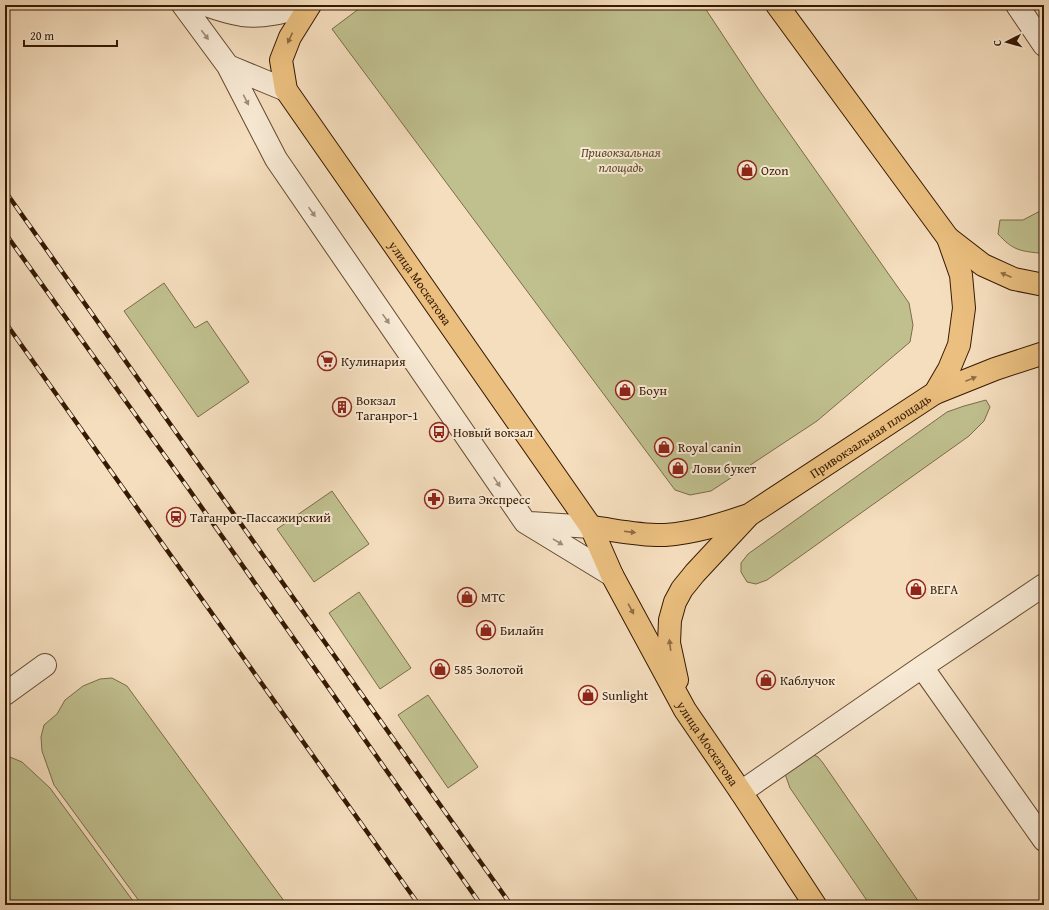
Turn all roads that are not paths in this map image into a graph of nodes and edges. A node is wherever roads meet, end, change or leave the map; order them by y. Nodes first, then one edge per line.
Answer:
1 (183, 5) edge
2 (206, 5) edge
3 (309, 5) edge
4 (777, 5) edge
5 (1017, 5) edge
6 (1044, 45) edge
7 (228, 66) junction
8 (286, 90) junction
9 (948, 238) junction
10 (1044, 285) edge
11 (1044, 353) edge
12 (935, 394) junction
13 (749, 515) junction
14 (525, 522) junction
15 (591, 527) junction
16 (612, 575) junction
17 (1044, 585) edge
18 (44, 665) dead end
19 (922, 667) junction
20 (5, 694) edge
21 (685, 710) junction
22 (741, 792) junction
23 (1044, 840) edge
24 (815, 905) edge

1 -> 7 street
2 - 3 street
3 -> 8 main road
4 - 9 main road, Привокзальная площадь
5 - 6 street
7 - 8 street
7 -> 14 street
8 - 15 main road, улица Москатова
10 -> 9 main road
9 - 12 main road, Привокзальная площадь
12 -> 11 main road
12 - 13 main road, Привокзальная площадь
15 -> 13 main road, Привокзальная площадь
21 -> 13 main road, Привокзальная площадь
14 - 15 street
14 -> 16 street
15 - 16 main road, улица Москатова
16 -> 21 main road, улица Москатова
17 - 19 street
18 - 20 street
19 - 22 street
19 - 23 street
21 - 22 main road, улица Москатова
22 - 24 main road, улица Москатова

